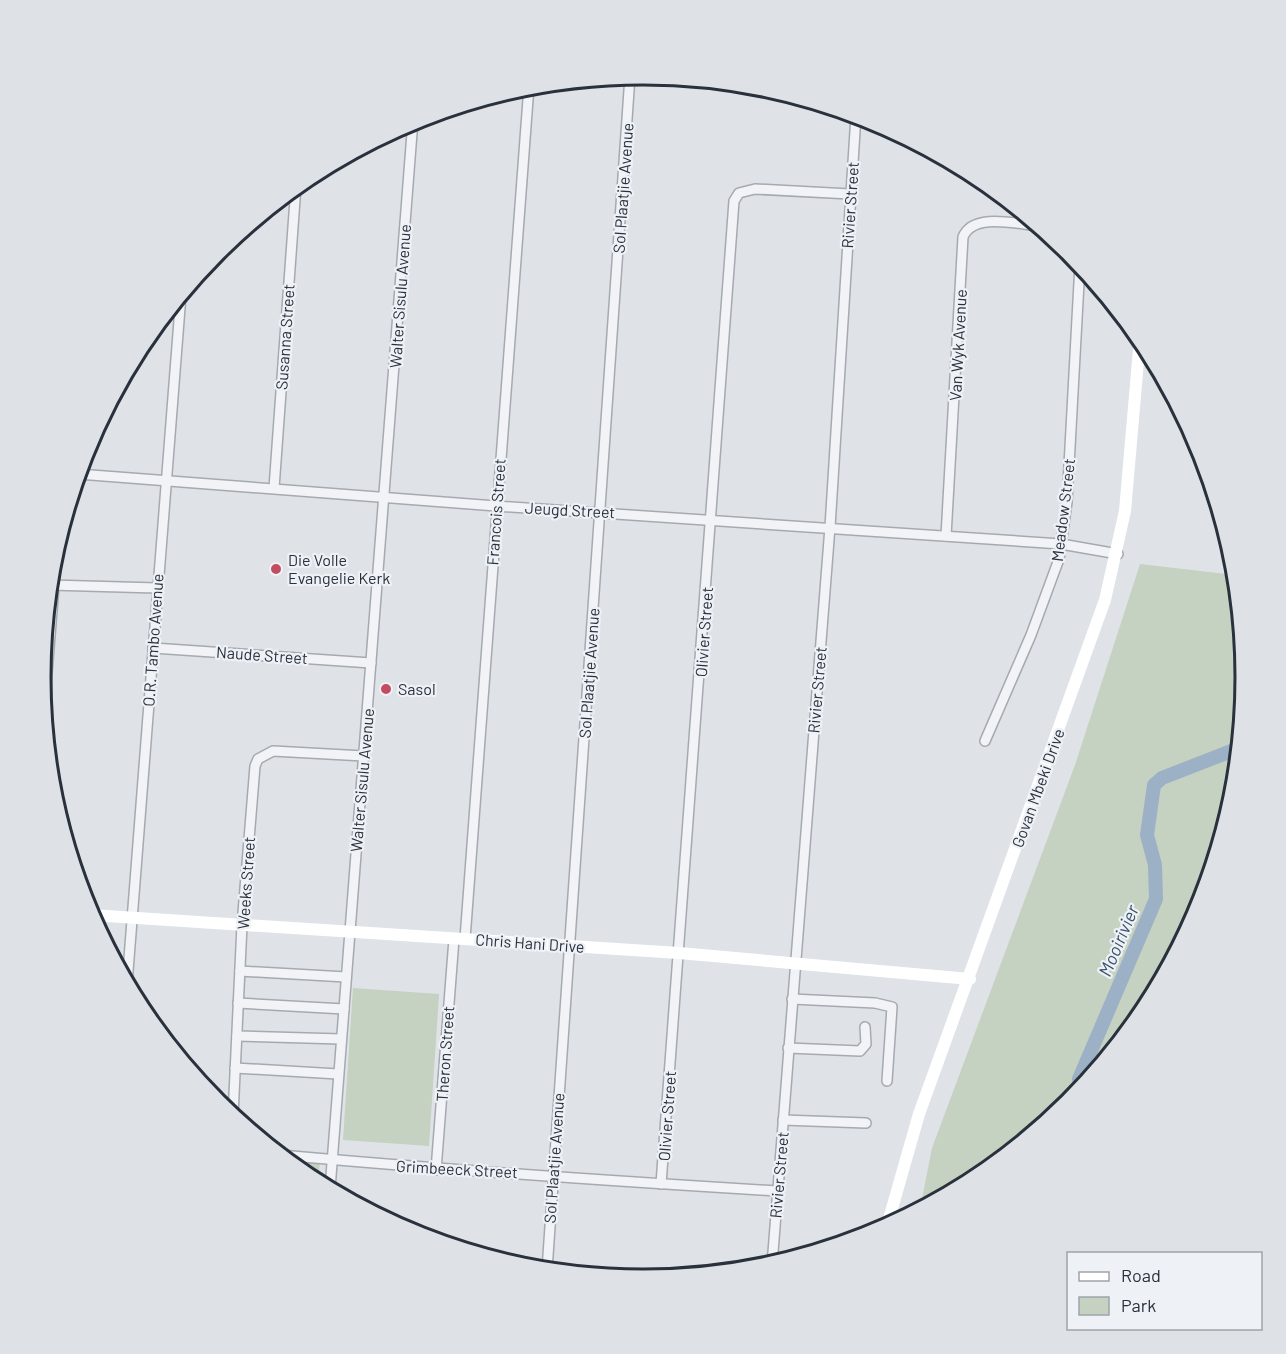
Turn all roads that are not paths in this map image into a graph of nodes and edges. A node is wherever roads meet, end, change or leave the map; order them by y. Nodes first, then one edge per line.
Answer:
1 (629, 85) edge
2 (528, 96) edge
3 (855, 124) edge
4 (412, 132) edge
5 (850, 194) junction
6 (295, 198) edge
7 (1025, 225) edge
8 (1079, 277) edge
9 (180, 309) edge
10 (1139, 354) edge
11 (87, 474) edge
12 (166, 479) junction
13 (274, 488) junction
14 (384, 498) junction
15 (496, 506) junction
16 (600, 512) junction
17 (712, 519) junction
18 (830, 527) junction
19 (946, 536) junction
20 (1061, 544) junction
21 (1118, 554) junction
22 (58, 586) edge
23 (157, 588) junction
24 (153, 648) junction
25 (371, 663) junction
26 (985, 741) dead end
27 (364, 756) junction
28 (101, 916) edge
29 (133, 918) junction
30 (242, 925) junction
31 (350, 932) junction
32 (459, 939) junction
33 (569, 946) junction
34 (679, 953) junction
35 (795, 963) junction
36 (128, 970) edge
37 (240, 971) junction
38 (346, 977) junction
39 (969, 979) junction
40 (792, 999) junction
41 (238, 1003) junction
42 (344, 1009) junction
43 (865, 1026) dead end
44 (237, 1036) junction
45 (341, 1039) junction
46 (788, 1048) junction
47 (235, 1068) junction
48 (338, 1074) junction
49 (887, 1081) dead end
50 (233, 1104) edge
51 (783, 1120) junction
52 (866, 1123) dead end
53 (297, 1157) edge
54 (331, 1160) junction
55 (436, 1170) junction
56 (552, 1175) junction
57 (330, 1179) edge
58 (661, 1184) junction
59 (777, 1191) junction
60 (890, 1215) edge
61 (773, 1255) edge
62 (547, 1261) edge

1 - 16 street, Sol Plaatjie Avenue
2 - 15 street, Francois Street
3 - 5 street, Rivier Street
4 - 14 street, Walter Sisulu Avenue
5 - 17 street, Olivier Street
5 - 18 street, Rivier Street
6 - 13 street, Susanna Street
7 - 19 street, Van Wyk Avenue
8 - 20 street, Meadow Street
9 - 12 street, O.R. Tambo Avenue
10 - 21 main road, Govan Mbeki Drive
11 - 12 street, Jeugd Street
12 - 13 street, Jeugd Street
12 - 23 street, O.R. Tambo Avenue
13 - 14 street, Jeugd Street
14 - 15 street, Jeugd Street
14 - 25 street, Walter Sisulu Avenue
15 - 16 street, Jeugd Street
15 - 32 street, Francois Street
16 - 17 street, Jeugd Street
16 - 33 street, Sol Plaatjie Avenue
17 - 18 street, Jeugd Street
17 - 34 street, Olivier Street
18 - 19 street, Jeugd Street
18 - 35 street, Rivier Street
19 - 20 street, Jeugd Street
20 - 21 street, Jeugd Street
20 - 26 street, Meadow Street
21 - 39 main road, Govan Mbeki Drive
22 - 23 street
23 - 24 street, O.R. Tambo Avenue
24 - 25 street, Naude Street
24 - 29 street, O.R. Tambo Avenue
25 - 27 street, Walter Sisulu Avenue
27 - 30 street, Weeks Street
27 - 31 street, Walter Sisulu Avenue
28 - 29 main road, Chris Hani Drive
29 - 30 main road, Chris Hani Drive
29 - 36 street, O.R. Tambo Avenue
30 - 31 main road, Chris Hani Drive
30 - 37 street, Weeks Street
31 - 32 main road, Chris Hani Drive
31 - 38 street, Walter Sisulu Avenue
32 - 33 main road, Chris Hani Drive
32 - 55 street, Theron Street
33 - 34 main road, Chris Hani Drive
33 - 56 street, Sol Plaatjie Avenue
34 - 35 main road, Chris Hani Drive
34 - 58 street, Olivier Street
35 - 39 main road, Chris Hani Drive
35 - 40 street, Rivier Street
37 - 38 street
37 - 41 street, Weeks Street
38 - 42 street, Walter Sisulu Avenue
39 - 60 main road, Govan Mbeki Drive
40 - 46 street, Rivier Street
40 - 49 street
41 - 42 street
41 - 44 street, Weeks Street
42 - 45 street, Walter Sisulu Avenue
43 - 46 street
44 - 45 street
44 - 47 street, Weeks Street
45 - 48 street, Walter Sisulu Avenue
46 - 51 street, Rivier Street
47 - 48 street
47 - 50 street, Weeks Street
48 - 54 street, Walter Sisulu Avenue
51 - 52 street
51 - 59 street, Rivier Street
53 - 54 street, Grimbeeck Street
54 - 55 street, Grimbeeck Street
54 - 57 street, Walter Sisulu Avenue
55 - 56 street, Grimbeeck Street
56 - 58 street, Grimbeeck Street
56 - 62 street, Sol Plaatjie Avenue
58 - 59 street, Grimbeeck Street
59 - 61 street, Rivier Street

